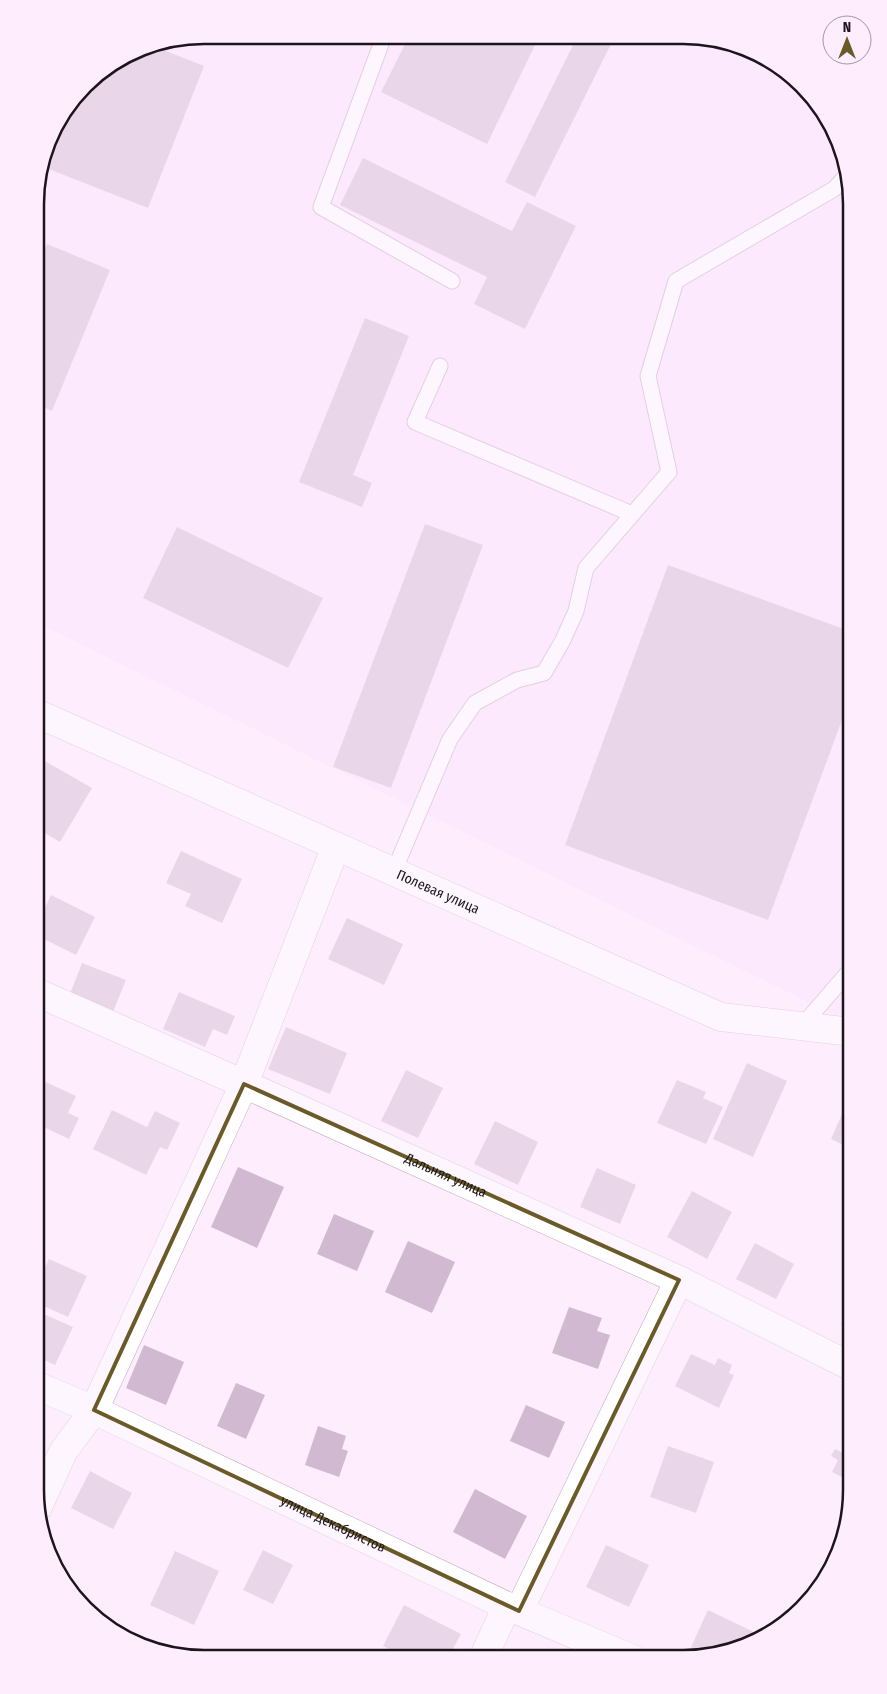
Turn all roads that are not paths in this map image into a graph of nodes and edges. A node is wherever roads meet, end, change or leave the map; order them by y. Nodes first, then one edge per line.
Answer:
1 (381, 44) edge
2 (842, 181) edge
3 (452, 281) dead end
4 (440, 366) dead end
5 (632, 514) junction
6 (44, 717) edge
7 (336, 846) junction
8 (394, 872) junction
9 (843, 978) edge
10 (44, 996) edge
11 (801, 1027) junction
12 (843, 1031) edge
13 (244, 1084) junction
14 (679, 1280) junction
15 (843, 1362) edge
16 (44, 1389) edge
17 (94, 1410) junction
18 (44, 1494) edge
19 (513, 1609) junction
20 (488, 1650) edge
21 (611, 1650) edge

1 - 3 lane
2 - 5 lane
4 - 5 lane
5 - 8 lane
6 - 7 street, Полевая улица
7 - 8 street, Полевая улица
7 - 13 street
8 - 11 street, Полевая улица
9 - 11 lane
10 - 13 street, Дальняя улица
11 - 12 street, Полевая улица
13 - 14 street, Дальняя улица
13 - 17 street
14 - 15 street, Дальняя улица
14 - 19 street
16 - 17 street, улица Декабристов
17 - 18 street
17 - 19 street, улица Декабристов
19 - 20 street
19 - 21 street, улица Декабристов

